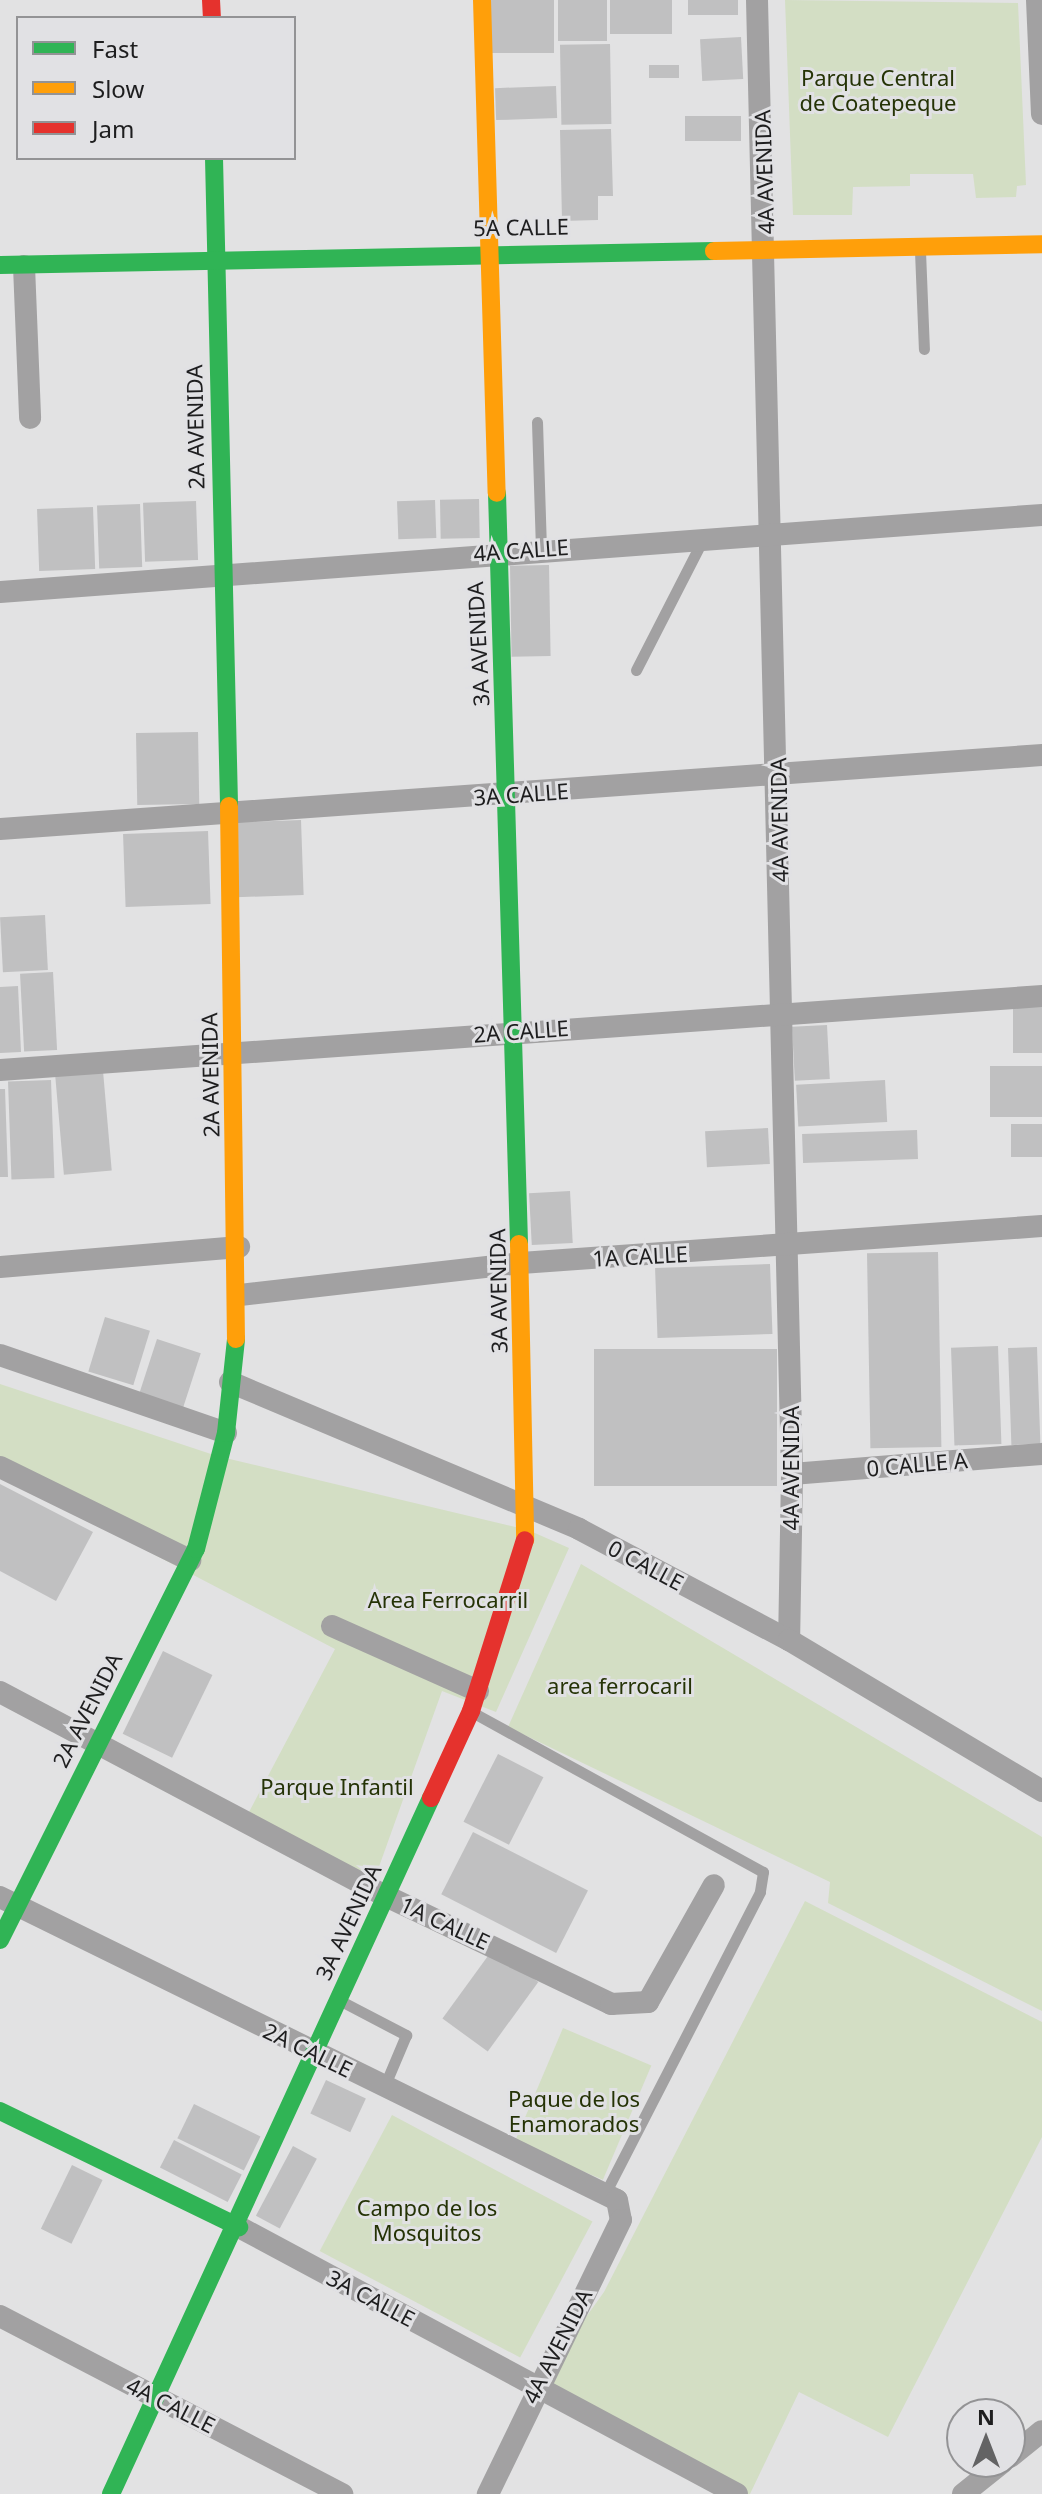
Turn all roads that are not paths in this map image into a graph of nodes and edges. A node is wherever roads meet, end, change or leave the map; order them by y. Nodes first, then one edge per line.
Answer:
1 (482, 0) edge
2 (757, 0) edge
3 (1037, 0) edge
4 (1042, 114) edge
5 (214, 160) edge
6 (1042, 244) edge
7 (920, 246) junction
8 (767, 249) junction
9 (491, 251) junction
10 (216, 259) junction
11 (0, 265) edge
12 (24, 266) junction
13 (924, 349) dead end
14 (30, 418) dead end
15 (537, 422) dead end
16 (1042, 515) edge
17 (773, 535) junction
18 (704, 538) junction
19 (541, 548) junction
20 (497, 550) junction
21 (221, 576) junction
22 (0, 592) edge
23 (636, 670) dead end
24 (1042, 755) edge
25 (778, 778) junction
26 (510, 794) junction
27 (229, 814) junction
28 (0, 829) edge
29 (1042, 996) edge
30 (783, 1012) junction
31 (516, 1031) junction
32 (234, 1054) junction
33 (0, 1070) edge
34 (1042, 1226) edge
35 (239, 1247) junction
36 (788, 1247) junction
37 (521, 1263) junction
38 (0, 1267) edge
39 (240, 1295) junction
40 (0, 1355) edge
41 (230, 1382) junction
42 (226, 1433) junction
43 (1042, 1454) edge
44 (0, 1467) edge
45 (792, 1474) junction
46 (527, 1505) junction
47 (190, 1560) junction
48 (332, 1626) dead end
49 (789, 1640) junction
50 (0, 1692) edge
51 (475, 1701) junction
52 (96, 1742) junction
53 (1042, 1791) edge
54 (714, 1885) dead end
55 (386, 1896) junction
56 (9, 1901) edge
57 (0, 1940) edge
58 (339, 2000) junction
59 (314, 2053) junction
60 (384, 2087) junction
61 (0, 2111) edge
62 (611, 2197) junction
63 (239, 2227) junction
64 (0, 2316) edge
65 (536, 2385) junction
66 (161, 2399) junction
67 (1042, 2431) edge
68 (1026, 2444) edge
69 (983, 2478) edge
70 (111, 2494) edge
71 (342, 2494) edge
72 (488, 2494) edge
73 (737, 2494) edge
74 (963, 2494) edge

1 - 9 main road, 3A AVENIDA
2 - 8 street, 4A AVENIDA
3 - 4 street
5 - 10 main road, 2A AVENIDA
6 - 7 main road, 5A CALLE
7 - 8 main road, 5A CALLE
7 - 13 lane
8 - 9 main road, 5A CALLE
8 - 17 street, 4A AVENIDA
9 - 10 main road, 5A CALLE
9 - 20 main road, 3A AVENIDA
10 - 12 main road, 5A CALLE
10 - 21 main road, 2A AVENIDA
11 - 12 main road, 5A CALLE
12 - 14 street
15 - 19 lane
16 - 17 street, 4A CALLE
17 - 18 street, 4A CALLE
17 - 25 street, 4A AVENIDA
18 - 19 street, 4A CALLE
18 - 23 lane
19 - 20 street, 4A CALLE
20 - 21 street, 4A CALLE
20 - 26 main road, 3A AVENIDA
21 - 22 street, 4A CALLE
21 - 27 main road, 2A AVENIDA
24 - 25 street, 3A CALLE
25 - 26 street, 3A CALLE
25 - 30 street, 4A AVENIDA
26 - 27 street, 3A CALLE
26 - 31 main road, 3A AVENIDA
27 - 28 street, 3A CALLE
27 - 32 main road, 2A AVENIDA
29 - 30 street, 2A CALLE
30 - 31 street, 2A CALLE
30 - 36 street, 4A AVENIDA
31 - 32 street, 2A CALLE
31 - 37 main road, 3A AVENIDA
32 - 33 street, 2A CALLE
32 - 35 main road, 2A AVENIDA
34 - 36 street, 1A CALLE
35 - 38 street
35 - 39 main road, 2A AVENIDA
36 - 37 street, 1A CALLE
36 - 45 street, 4A AVENIDA
37 - 39 street, 1A CALLE
37 - 46 main road, 3A AVENIDA
39 - 41 main road, 2A AVENIDA
40 - 42 street
41 - 42 main road, 2A AVENIDA
41 - 46 street, 0 CALLE
42 - 47 main road, 2A AVENIDA
43 - 45 street, 0 CALLE A
44 - 47 street
45 - 49 street, 4A AVENIDA
46 - 49 street, 0 CALLE
46 - 51 main road, 3A AVENIDA
47 - 52 main road, 2A AVENIDA
48 - 51 street
49 - 53 street, 0 CALLE
50 - 52 street, 1A CALLE
51 - 55 main road, 3A AVENIDA
51 - 62 lane
52 - 55 street, 1A CALLE
52 - 56 main road, 2A AVENIDA
54 - 55 street, 1A CALLE
55 - 58 main road, 3A AVENIDA
56 - 57 main road, 2A AVENIDA
56 - 59 street, 2A CALLE
58 - 59 main road, 3A AVENIDA
58 - 60 lane
59 - 60 street, 2A CALLE
59 - 63 main road, 3A AVENIDA
60 - 62 street, 2A CALLE
61 - 63 main road, 3A CALLE
62 - 65 street, 4A AVENIDA
63 - 65 street, 3A CALLE
63 - 66 main road, 3A AVENIDA
64 - 66 street, 4A CALLE
65 - 72 street, 4A AVENIDA
65 - 73 street, 3A CALLE
66 - 70 main road, 3A AVENIDA
66 - 71 street, 4A CALLE
67 - 68 street
69 - 74 street

